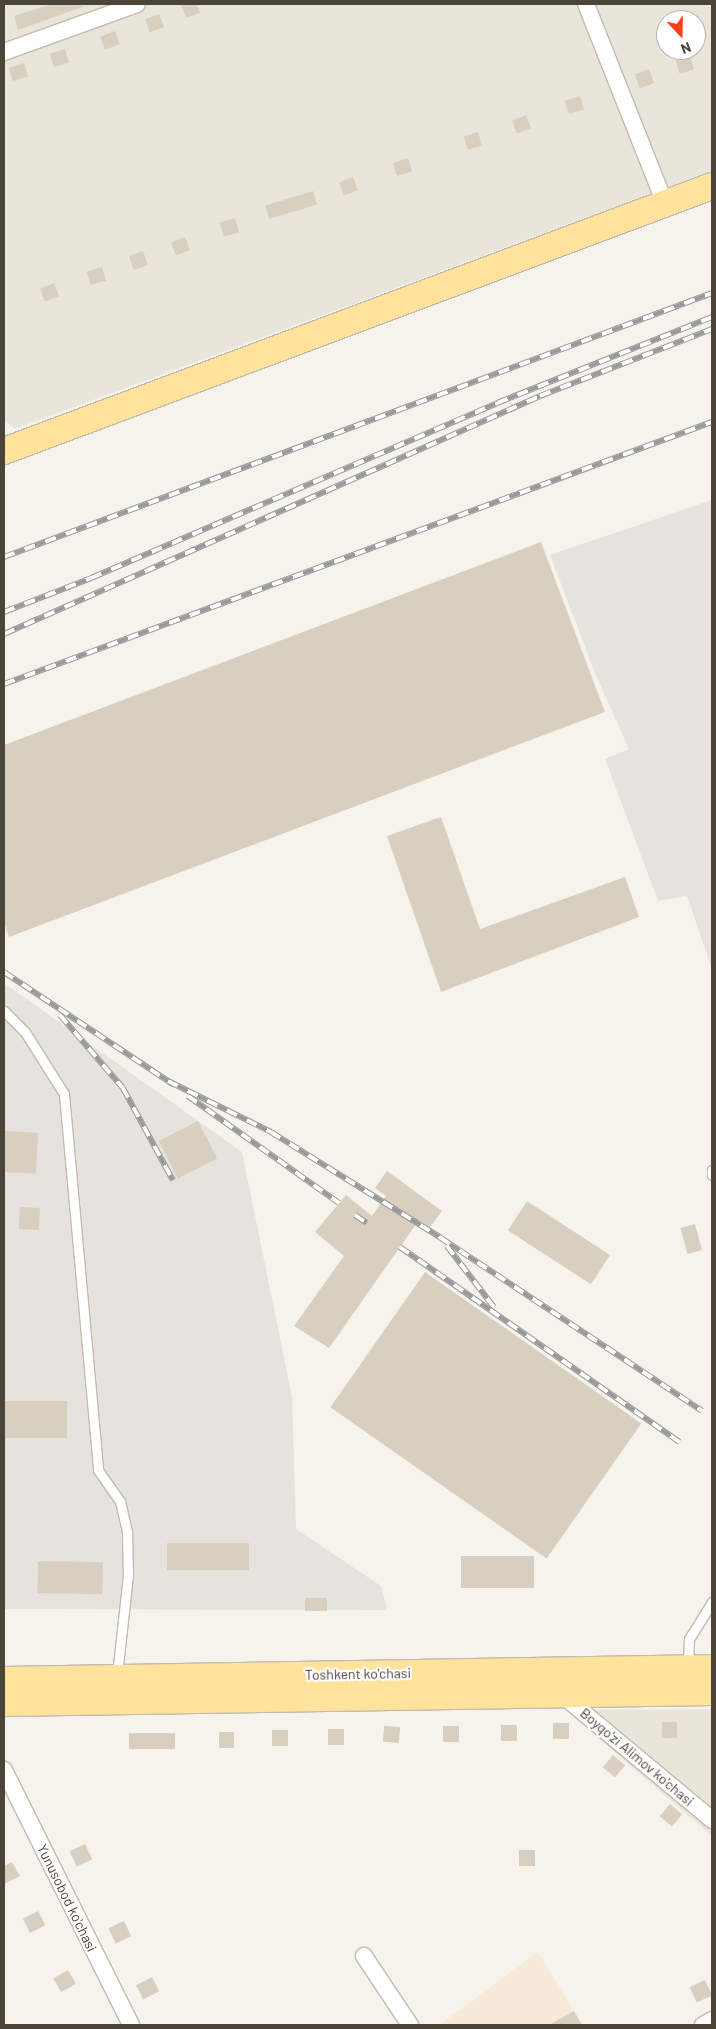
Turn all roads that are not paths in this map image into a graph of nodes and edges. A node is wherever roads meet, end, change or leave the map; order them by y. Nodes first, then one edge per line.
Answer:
1 (137, 4) edge
2 (586, 4) edge
3 (4, 52) edge
4 (712, 186) edge
5 (665, 204) junction
6 (8, 445) edge
7 (4, 1012) edge
8 (712, 1170) edge
9 (712, 1175) edge
10 (712, 1602) edge
11 (700, 1669) edge
12 (117, 1678) junction
13 (4, 1680) edge
14 (712, 1692) edge
15 (561, 1694) junction
16 (4, 1703) edge
17 (4, 1770) edge
18 (712, 1820) edge
19 (364, 1956) dead end
20 (712, 2020) edge
21 (131, 2025) edge
22 (410, 2025) edge
23 (702, 2025) edge

1 - 3 street
2 - 5 street
4 - 5 main road
5 - 6 main road
7 - 12 lane
8 - 9 lane
10 - 11 lane
11 - 12 main road, Toshkent ko'chasi
12 - 13 main road, Toshkent ko'chasi
14 - 15 main road, Toshkent ko'chasi
15 - 16 main road, Toshkent ko'chasi
15 - 18 street, Boyqo'zi Alimov ko'chasi
17 - 21 street, Yunusobod ko'chasi
19 - 22 street
20 - 23 street

